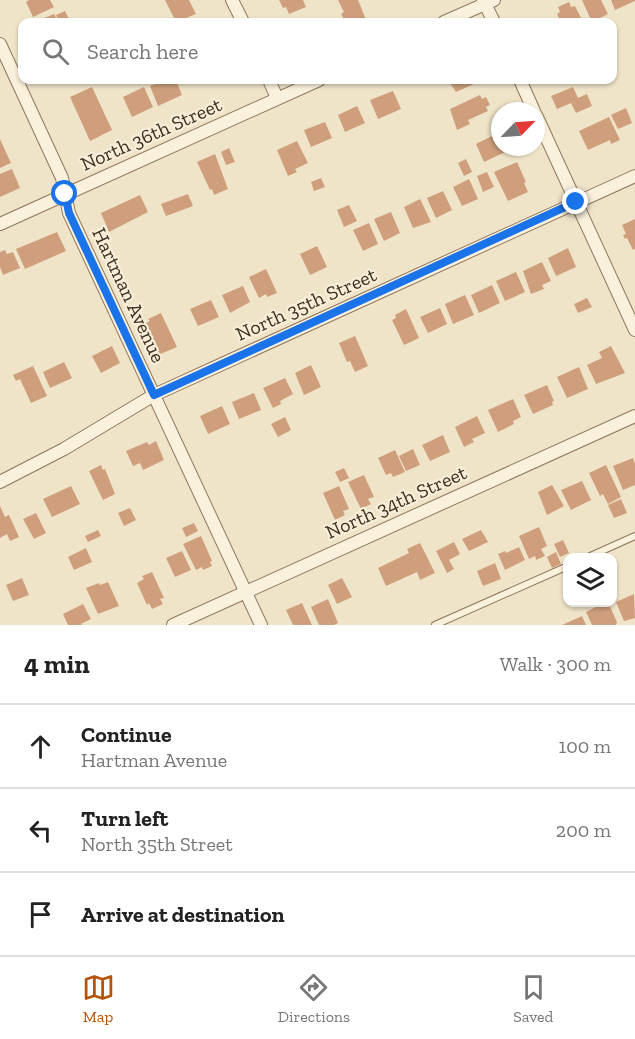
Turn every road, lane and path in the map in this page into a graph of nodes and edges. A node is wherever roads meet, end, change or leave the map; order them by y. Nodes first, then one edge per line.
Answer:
1 (232, 0) edge
2 (488, 1) edge
3 (241, 18) edge
4 (452, 18) edge
5 (493, 18) edge
6 (0, 44) edge
7 (18, 83) edge
8 (19, 84) edge
9 (271, 84) edge
10 (310, 84) edge
11 (522, 84) edge
12 (277, 98) junction
13 (530, 102) edge
14 (545, 135) edge
15 (635, 176) edge
16 (65, 194) junction
17 (576, 202) junction
18 (0, 224) edge
19 (635, 330) edge
20 (154, 395) junction
21 (635, 416) edge
22 (0, 482) edge
23 (635, 536) edge
24 (597, 553) edge
25 (563, 568) edge
26 (246, 591) junction
27 (173, 625) edge
28 (261, 625) edge
29 (435, 625) edge

1 - 3 street
2 - 4 street
2 - 5 street
6 - 7 street, Hartman Avenue
8 - 16 street, Hartman Avenue
9 - 12 street
10 - 12 street, North 36th Street
11 - 13 street
12 - 16 street, North 36th Street
14 - 17 street
15 - 17 street, North 35th Street
16 - 18 street, North 36th Street
16 - 20 street, Hartman Avenue
17 - 19 street
17 - 20 street, North 35th Street
20 - 22 street, North 35th Street
20 - 26 street, Hartman Avenue
21 - 26 street, North 34th Street
23 - 24 lane
25 - 29 lane
26 - 27 street, North 34th Street
26 - 28 street, Hartman Avenue

